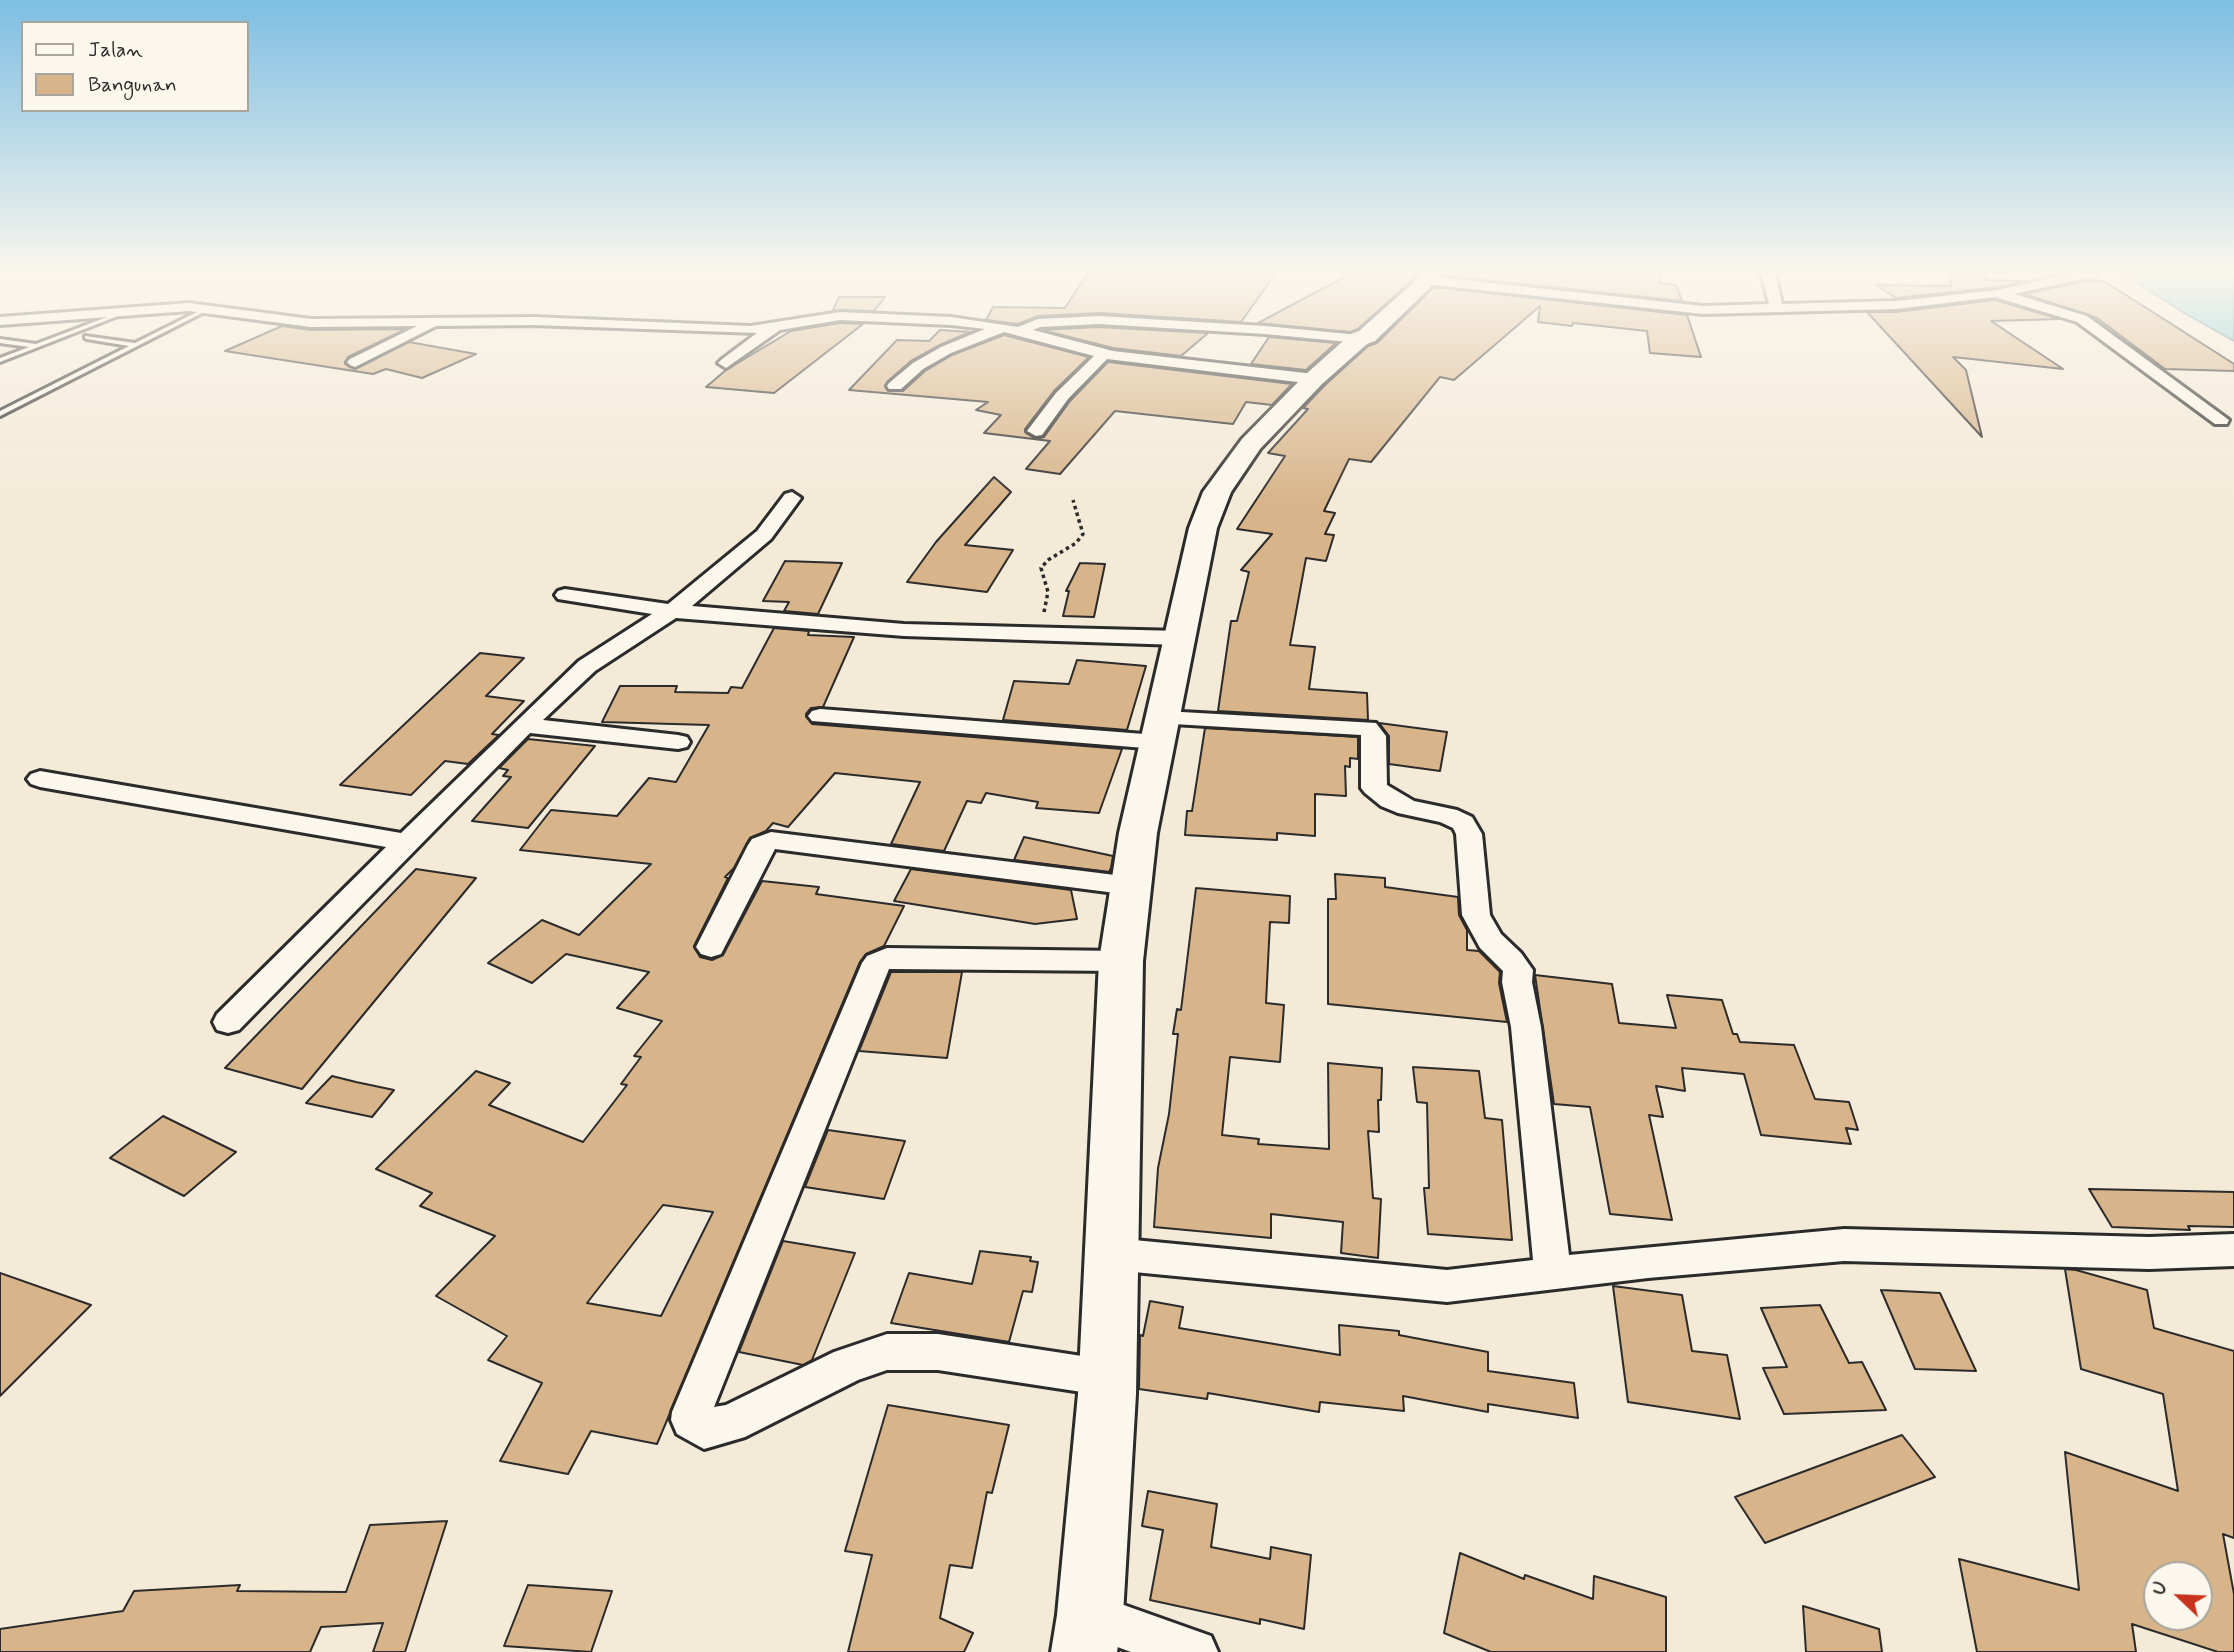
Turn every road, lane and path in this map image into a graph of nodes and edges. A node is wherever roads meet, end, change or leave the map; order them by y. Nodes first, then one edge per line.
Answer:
1 (24, 350) edge
2 (127, 350) edge
3 (379, 350) edge
4 (744, 350) edge
5 (949, 350) edge
6 (1090, 350) edge
7 (1347, 350) edge
8 (2125, 350) edge
9 (1104, 354) junction
10 (0, 360) edge
11 (355, 362) dead end
12 (726, 363) dead end
13 (1314, 379) junction
14 (895, 386) dead end
15 (0, 414) edge
16 (2221, 420) dead end
17 (1036, 431) dead end
18 (792, 498) dead end
19 (1073, 500) dead end
20 (565, 595) dead end
21 (672, 611) junction
22 (1037, 636) junction
23 (1179, 638) junction
24 (820, 716) dead end
25 (524, 725) junction
26 (1160, 730) junction
27 (678, 742) dead end
28 (40, 779) dead end
29 (407, 842) junction
30 (1131, 886) junction
31 (711, 947) dead end
32 (1121, 961) junction
33 (228, 1022) dead end
34 (2234, 1250) edge
35 (1113, 1254) junction
36 (1553, 1275) junction
37 (1106, 1406) junction
38 (1087, 1634) edge
39 (1195, 1652) edge

1 - 10 lane
2 - 15 lane
3 - 11 street
4 - 12 street
5 - 14 street
6 - 9 street
7 - 13 highway
8 - 16 street
9 - 13 street
9 - 17 street
13 - 23 highway
18 - 21 street
19 - 22 path
20 - 21 street
21 - 22 street
21 - 25 street
22 - 23 street
23 - 26 highway
24 - 26 street
25 - 27 street
25 - 29 street
26 - 30 highway
26 - 36 street
28 - 29 street
29 - 33 street
30 - 31 street
30 - 32 highway
32 - 35 highway
32 - 37 street
34 - 36 street
35 - 36 street
35 - 37 highway
37 - 38 highway
38 - 39 street

